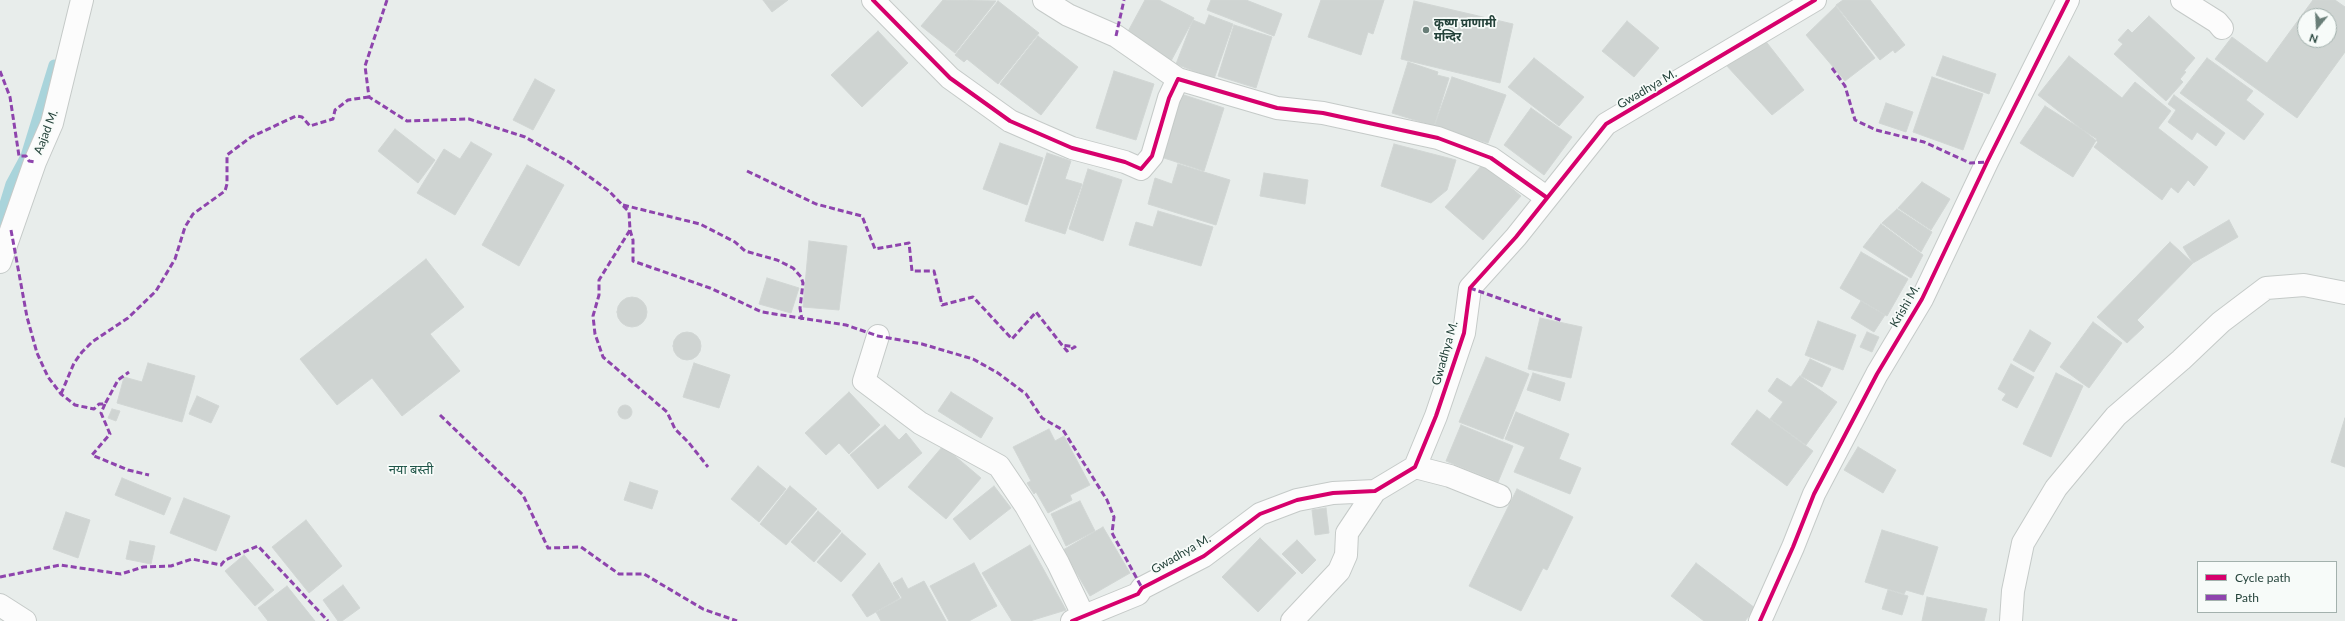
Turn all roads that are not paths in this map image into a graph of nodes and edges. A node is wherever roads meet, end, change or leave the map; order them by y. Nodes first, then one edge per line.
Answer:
1 (82, 0) edge
2 (873, 0) edge
3 (1044, 0) edge
4 (1815, 0) edge
5 (2068, 0) edge
6 (2182, 0) edge
7 (2222, 28) dead end
8 (1178, 79) junction
9 (1546, 197) junction
10 (0, 262) edge
11 (2345, 293) edge
12 (878, 336) dead end
13 (1415, 467) junction
14 (1375, 491) junction
15 (1500, 496) dead end
16 (0, 605) edge
17 (1078, 619) edge
18 (25, 621) edge
19 (1292, 621) edge
20 (1760, 621) edge
21 (2011, 621) edge

1 - 10 street, Aajad M.
2 - 8 street
3 - 8 street
4 - 9 street, Gwadhya M.
5 - 20 street, Krishi M.
6 - 7 street
8 - 9 street
9 - 13 street, Gwadhya M.
11 - 21 street
12 - 17 street
13 - 14 street, Gwadhya M.
13 - 15 street
14 - 17 street, Gwadhya M.
14 - 19 street
16 - 18 street

